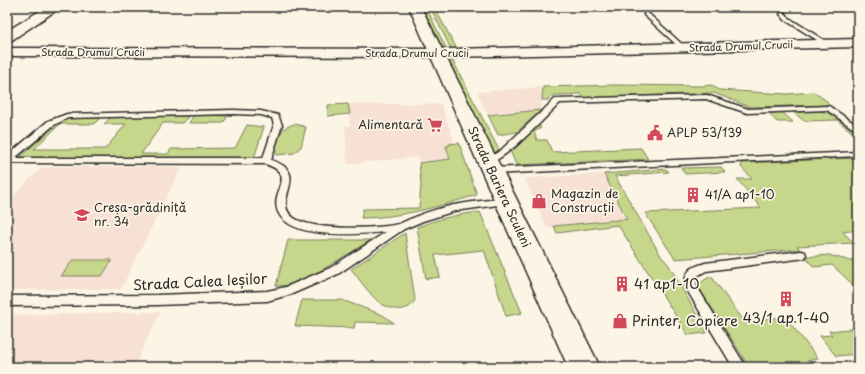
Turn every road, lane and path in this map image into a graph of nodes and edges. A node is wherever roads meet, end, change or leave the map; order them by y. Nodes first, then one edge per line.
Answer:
1 (55, 7) edge
2 (415, 7) edge
3 (646, 14) dead end
4 (783, 14) dead end
5 (7, 37) edge
6 (858, 43) edge
7 (826, 44) junction
8 (683, 48) junction
9 (7, 52) edge
10 (435, 52) junction
11 (858, 130) edge
12 (858, 154) edge
13 (7, 160) edge
14 (266, 161) junction
15 (489, 166) junction
16 (505, 201) junction
17 (401, 227) junction
18 (801, 255) dead end
19 (7, 301) edge
20 (584, 367) edge
21 (740, 367) edge

1 - 5 main road
2 - 10 main road, Strada Bariera Sculeni
3 - 8 lane
4 - 7 lane, Strada Drumul Crucii
6 - 7 street, Strada Drumul Crucii
7 - 8 street, Strada Drumul Crucii
8 - 10 street, Strada Drumul Crucii
9 - 10 street, Strada Drumul Crucii
10 - 15 main road, Strada Bariera Sculeni
11 - 15 lane
12 - 15 lane
13 - 14 lane, Strada Calea Ieșilor
13 - 14 lane, Strada Calea Ieșilor
14 - 17 lane, Strada Calea Ieșilor
15 - 16 main road, Strada Bariera Sculeni
16 - 17 lane, Strada Calea Ieșilor
16 - 20 main road, Strada Bariera Sculeni
17 - 19 lane, Strada Calea Ieșilor
18 - 21 lane

